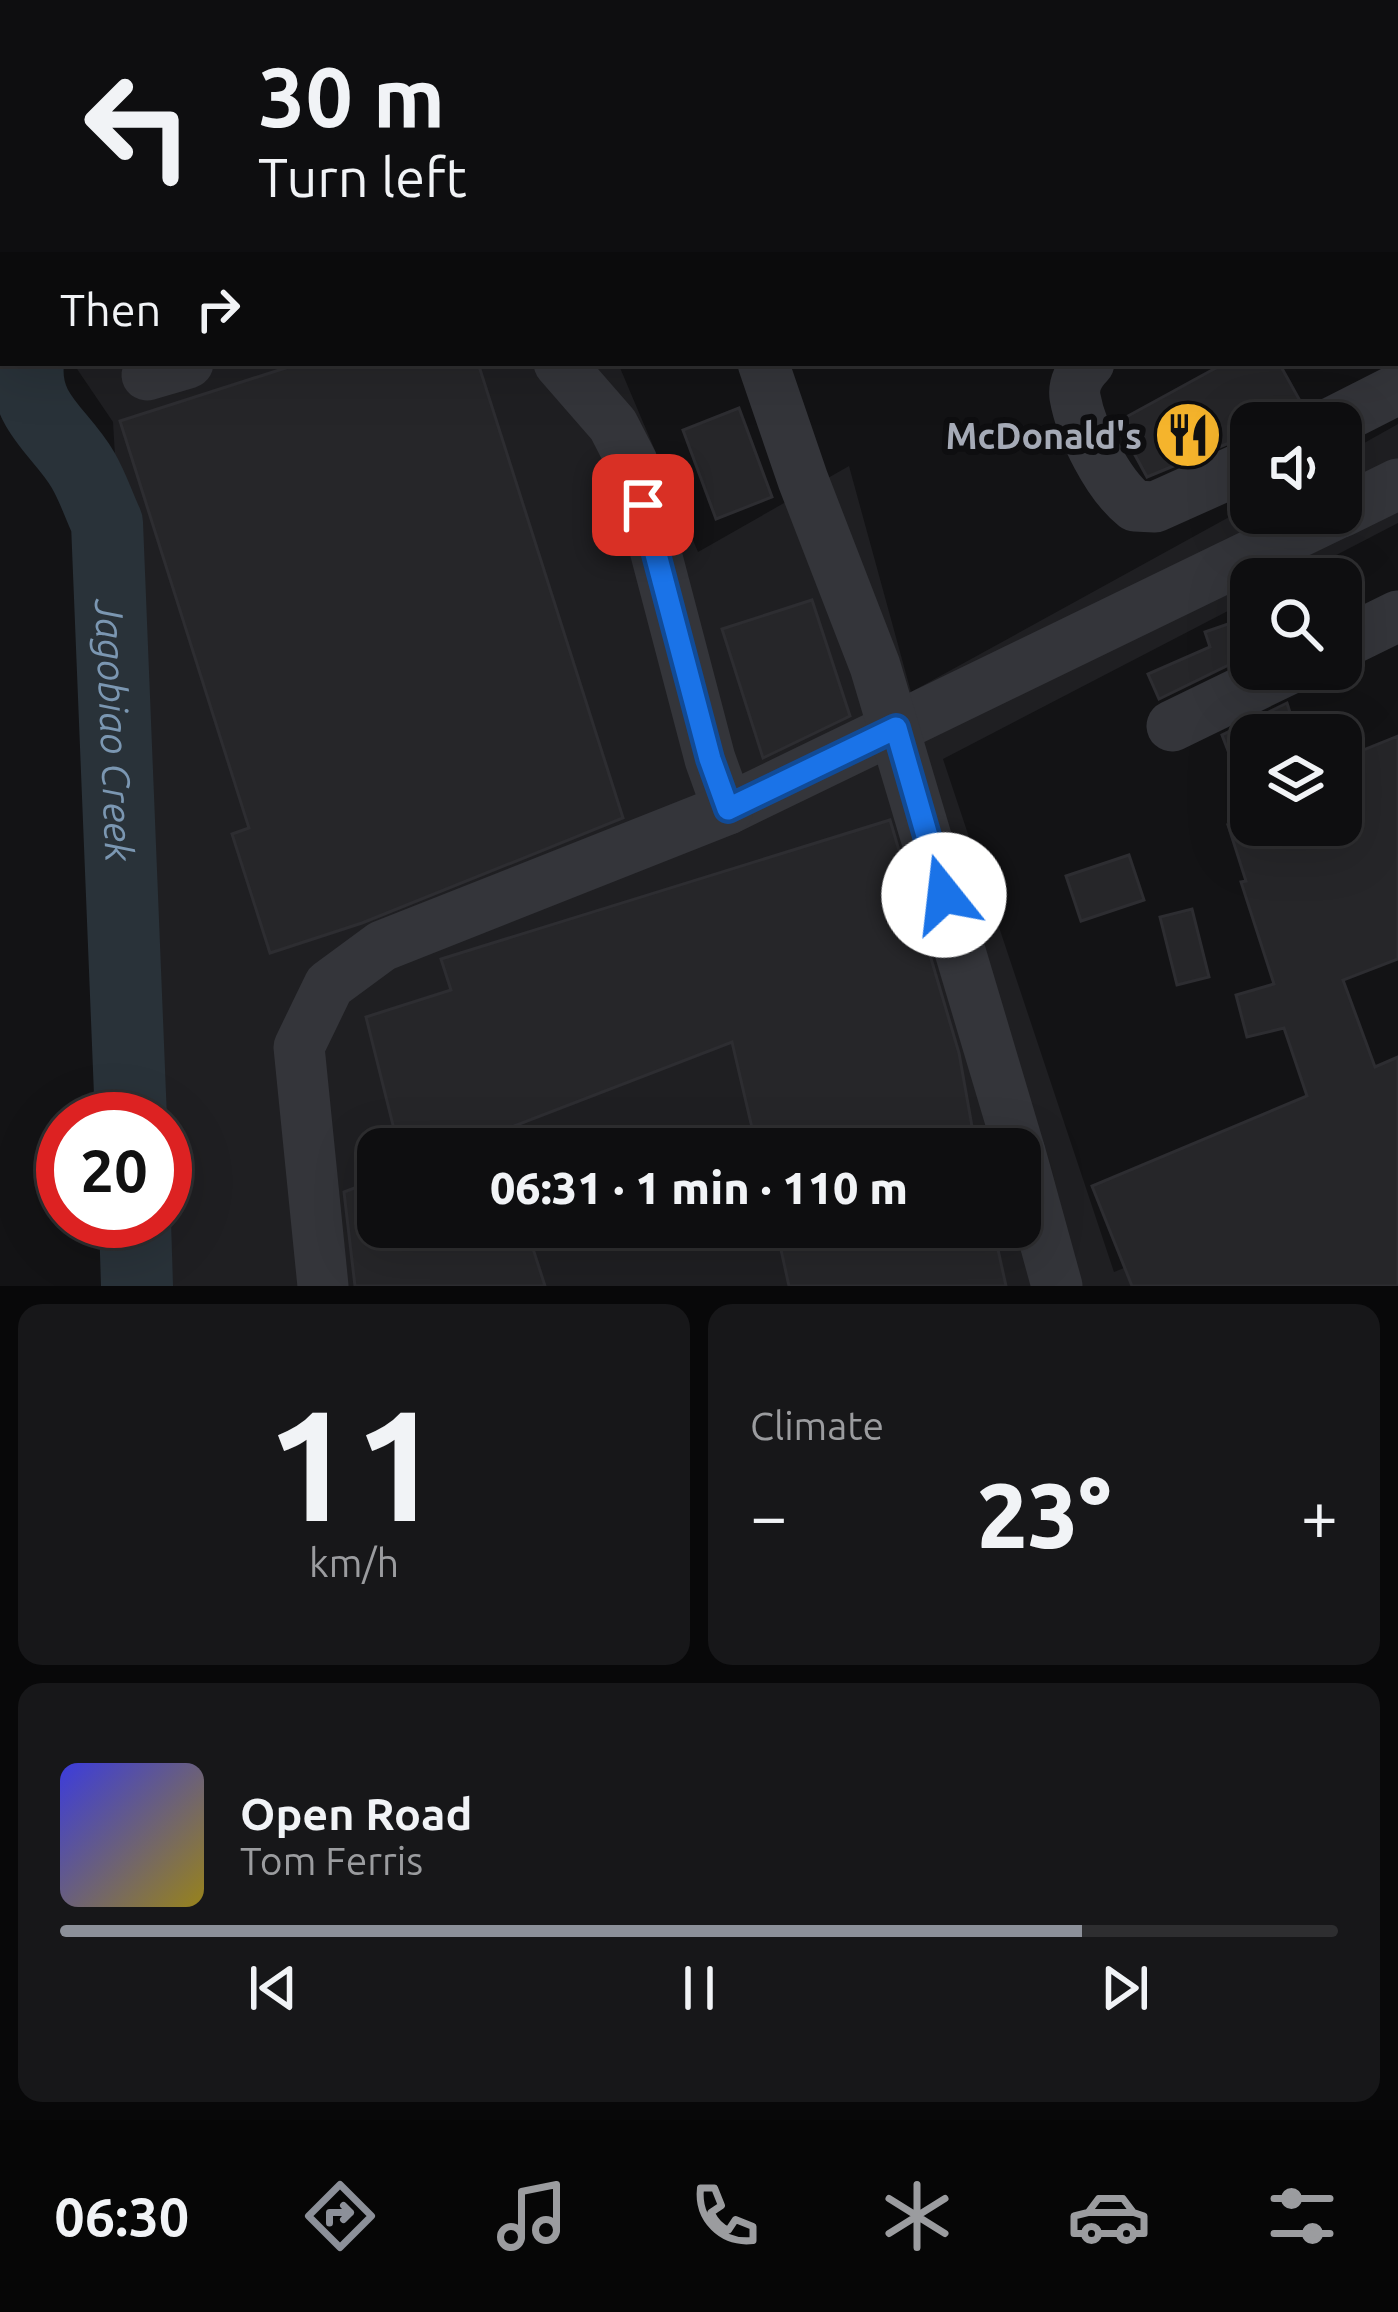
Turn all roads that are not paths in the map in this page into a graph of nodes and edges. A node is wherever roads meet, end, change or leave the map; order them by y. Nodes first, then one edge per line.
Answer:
1 (563, 366) edge
2 (765, 366) edge
3 (1086, 366) edge
4 (1230, 473) edge
5 (1398, 484) edge
6 (1362, 501) edge
7 (1295, 534) edge
8 (1398, 616) edge
9 (1362, 634) edge
10 (1245, 690) edge
11 (1172, 726) dead end
12 (896, 728) junction
13 (728, 809) junction
14 (1014, 1128) edge
15 (1041, 1227) edge
16 (323, 1286) edge
17 (1057, 1286) edge

1 - 13 street
2 - 12 street
3 - 4 street
5 - 6 street
7 - 12 street
8 - 9 street
10 - 11 street
12 - 13 street
12 - 14 street
13 - 16 street
15 - 17 street

